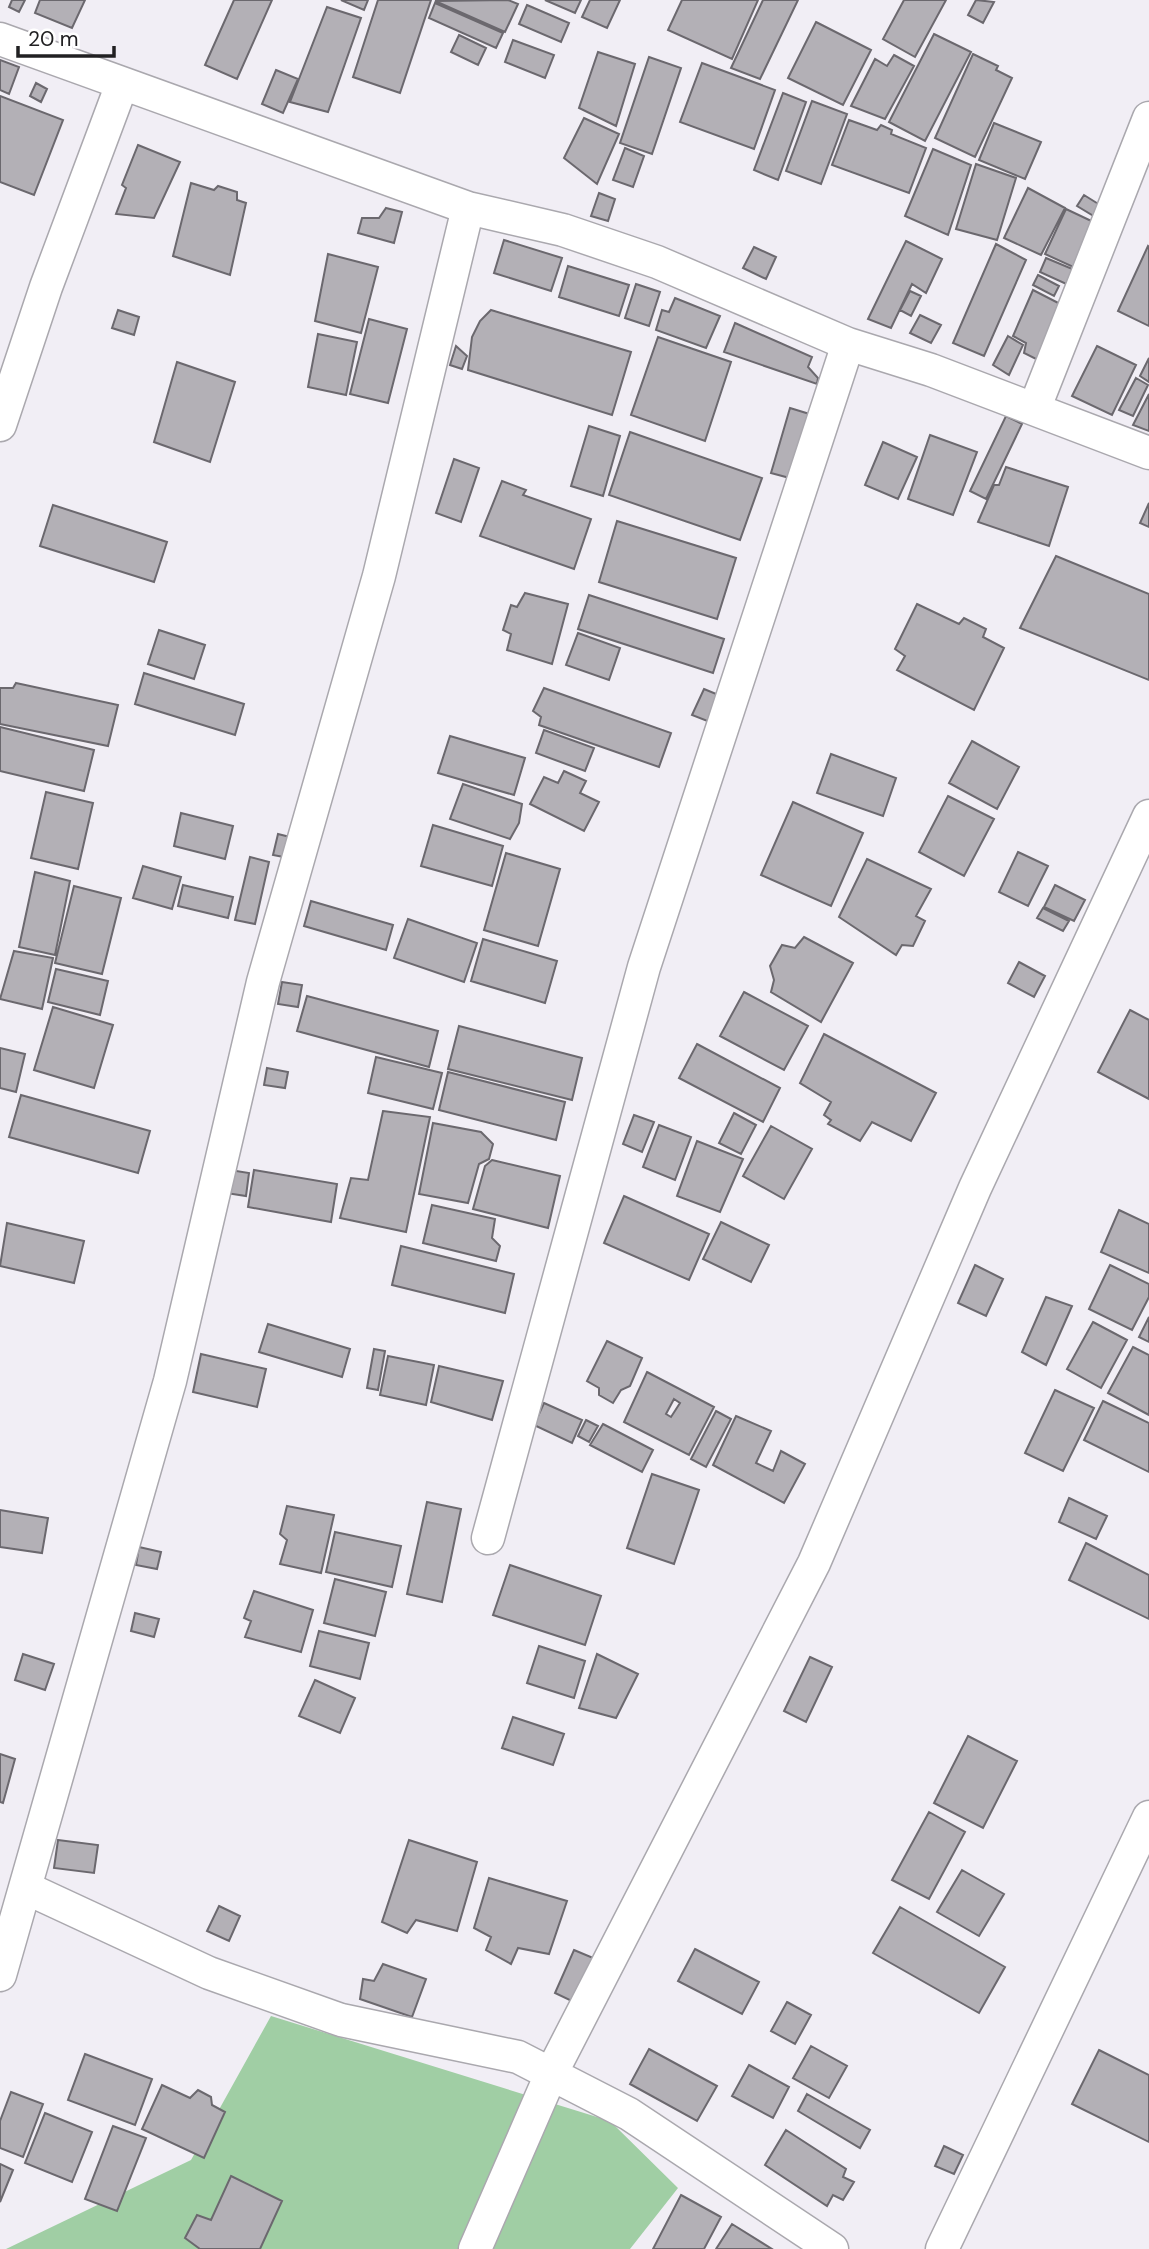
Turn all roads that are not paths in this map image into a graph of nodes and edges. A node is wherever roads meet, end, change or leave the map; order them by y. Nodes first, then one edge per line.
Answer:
1 (0, 39) edge
2 (122, 85) junction
3 (1149, 118) edge
4 (468, 208) junction
5 (848, 344) junction
6 (1035, 407) junction
7 (0, 425) edge
8 (1149, 453) edge
9 (1149, 816) edge
10 (488, 1538) dead end
11 (1149, 1817) edge
12 (26, 1888) junction
13 (0, 1975) edge
14 (552, 2072) junction
15 (475, 2249) edge
16 (832, 2249) edge
17 (942, 2249) edge

1 - 2 street
2 - 4 street
2 - 7 street
3 - 6 street
4 - 5 street
4 - 12 street
5 - 6 street
5 - 10 street
6 - 8 street
9 - 14 street
11 - 17 street
12 - 13 street
12 - 14 street
14 - 15 street
14 - 16 street

